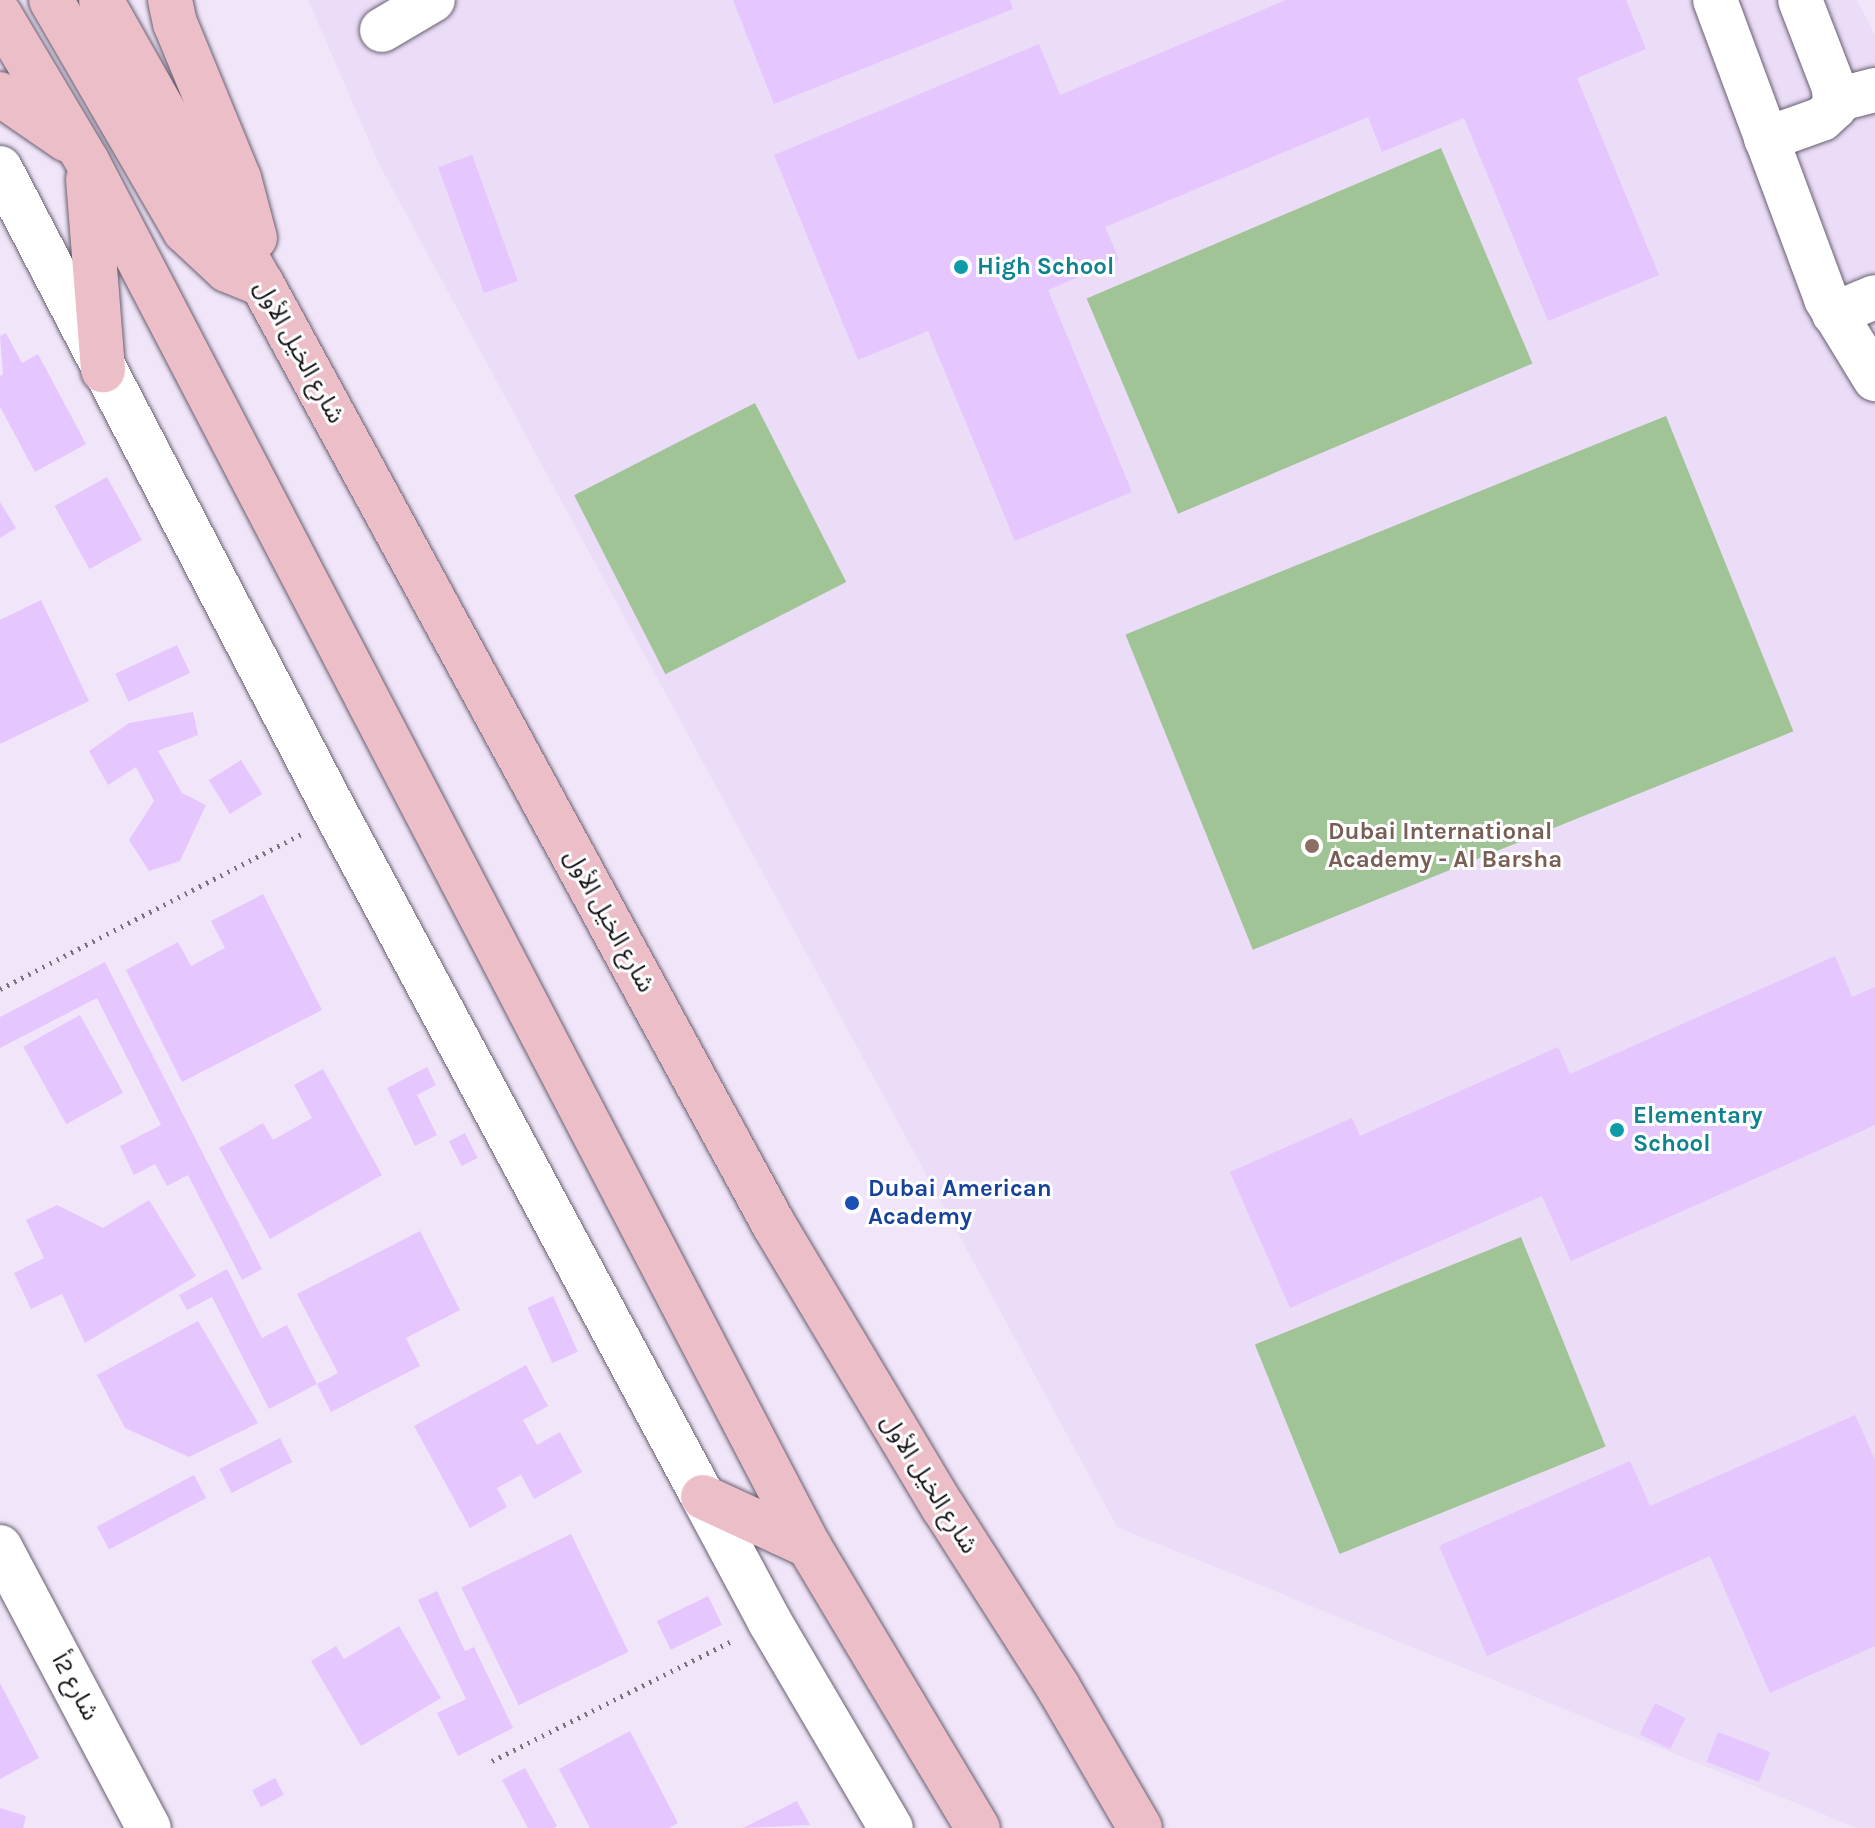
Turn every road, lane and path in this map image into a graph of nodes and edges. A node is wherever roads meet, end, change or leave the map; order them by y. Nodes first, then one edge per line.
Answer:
1 (51, 0) edge
2 (101, 0) edge
3 (170, 0) edge
4 (433, 0) edge
5 (1715, 0) edge
6 (1800, 0) edge
7 (0, 15) edge
8 (382, 30) dead end
9 (0, 94) edge
10 (1856, 95) edge
11 (1766, 139) junction
12 (83, 155) junction
13 (0, 168) edge
14 (262, 284) junction
15 (1875, 297) edge
16 (1834, 314) junction
17 (103, 370) junction
18 (1875, 379) edge
19 (337, 815) junction
20 (0, 989) edge
21 (703, 1497) junction
22 (809, 1546) junction
23 (0, 1547) edge
24 (770, 1622) junction
25 (492, 1761) dead end
26 (149, 1828) edge
27 (891, 1828) edge
28 (978, 1828) edge
29 (1140, 1828) edge

1 - 14 main road
2 - 14 main road, شارع الخيل الأول
3 - 14 main road
4 - 8 street
5 - 11 street
6 - 10 street
7 - 12 main road
9 - 12 main road
10 - 11 street
11 - 16 street
12 - 17 main road
12 - 22 main road
13 - 17 street
14 - 29 main road, شارع الخيل الأول
15 - 16 street
16 - 18 street
17 - 19 street
19 - 20 path
19 - 21 street
21 - 22 main road
21 - 24 street
22 - 28 main road
23 - 26 street, شارع 2أ
24 - 25 path
24 - 27 street

